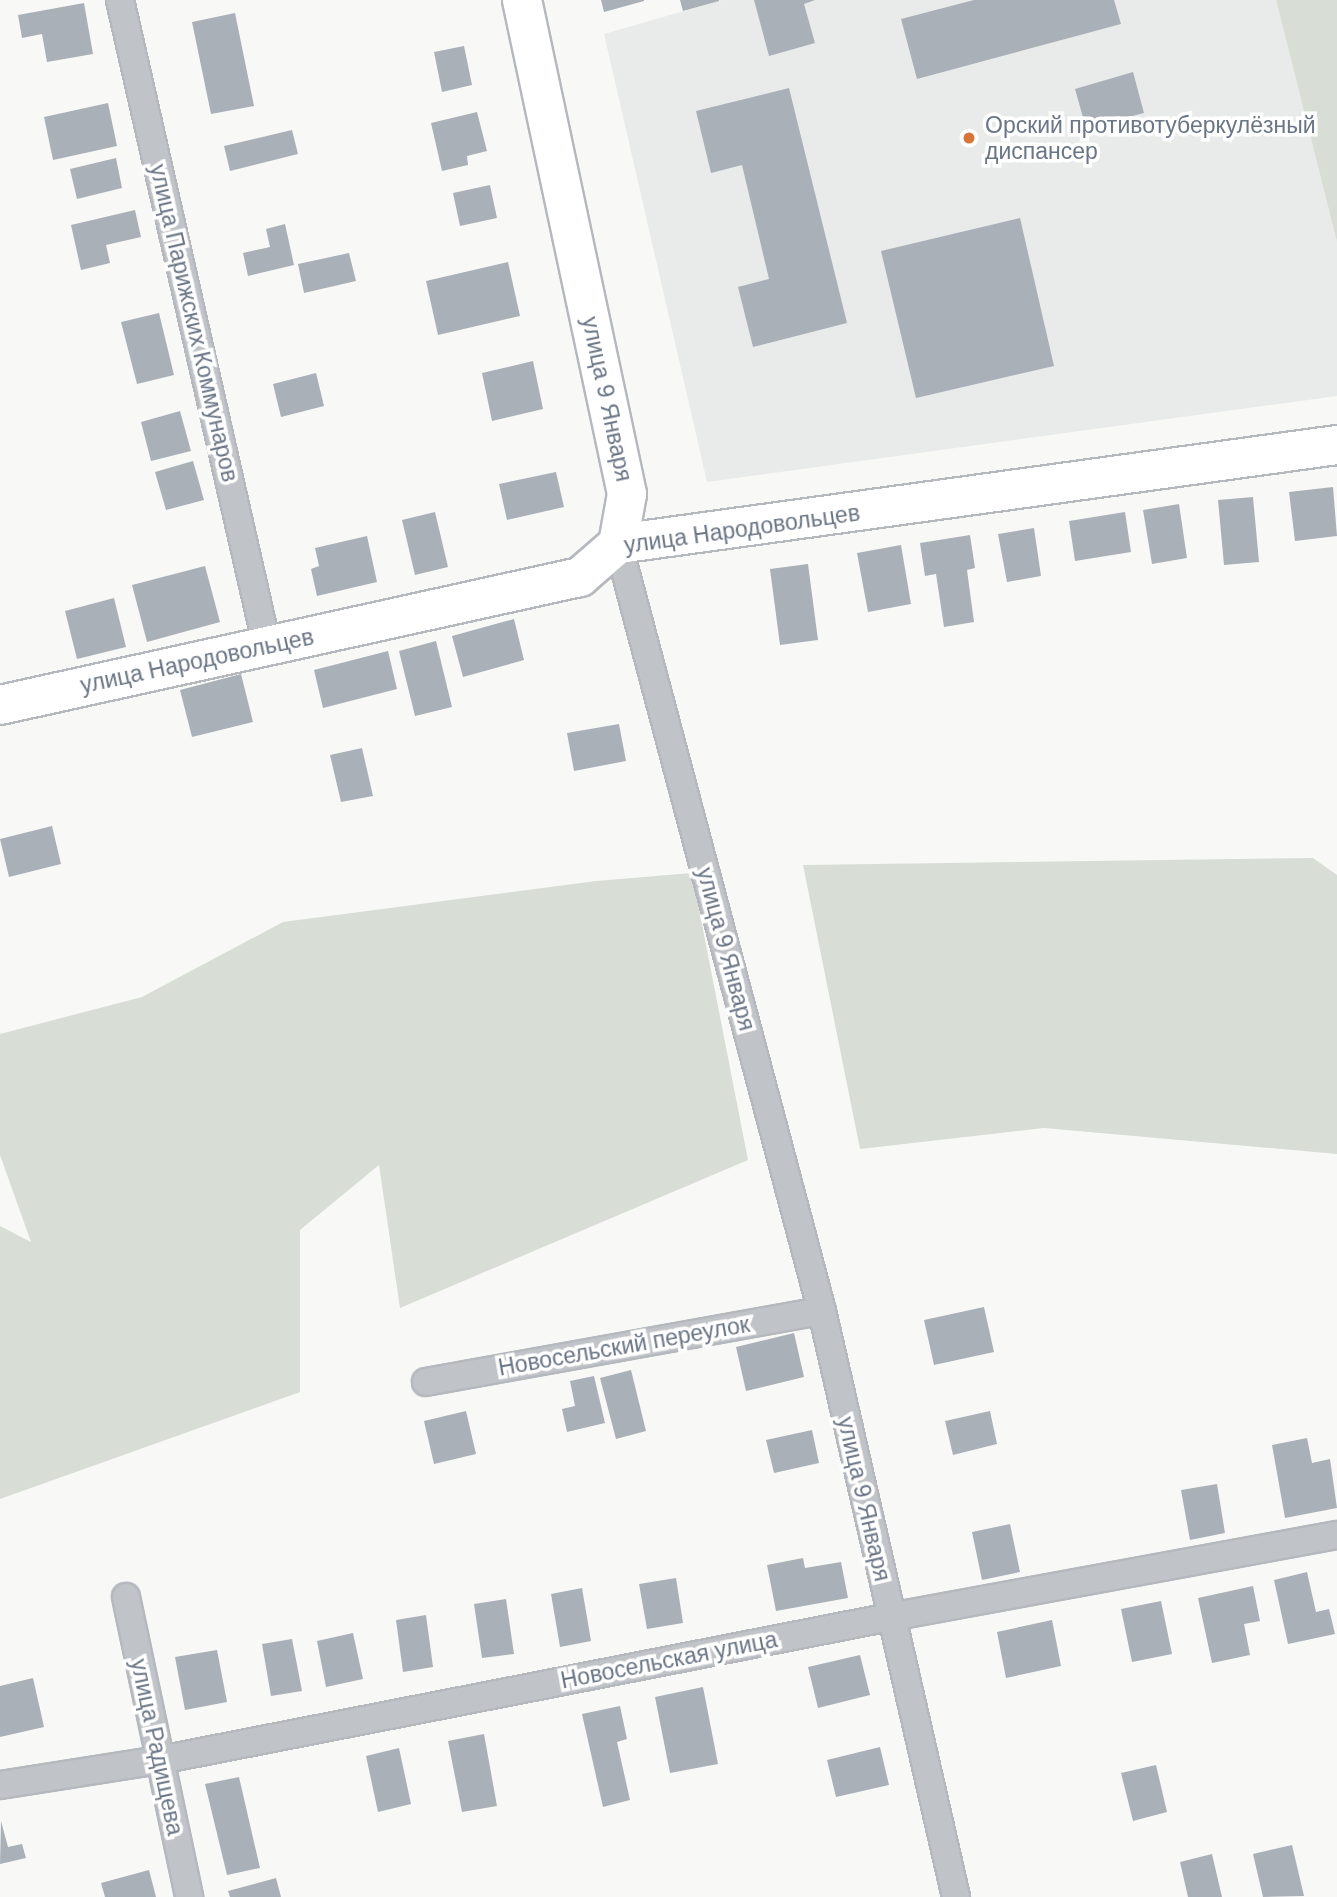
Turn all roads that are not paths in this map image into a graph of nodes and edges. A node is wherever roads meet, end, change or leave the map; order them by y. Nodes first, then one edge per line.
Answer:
1 (120, 0) edge
2 (522, 0) edge
3 (1337, 445) edge
4 (618, 544) junction
5 (267, 646) junction
6 (0, 705) edge
7 (822, 1311) junction
8 (426, 1382) dead end
9 (1337, 1535) edge
10 (125, 1597) dead end
11 (890, 1617) junction
12 (160, 1760) junction
13 (0, 1785) edge
14 (189, 1897) edge
15 (956, 1897) edge

1 - 5 street, улица Парижских Коммунаров
2 - 4 main road, улица 9 Января
3 - 4 main road, улица Народовольцев
4 - 5 main road, улица Народовольцев
4 - 7 street, улица 9 Января
5 - 6 main road, улица Народовольцев
7 - 8 street, Новосельский переулок
7 - 11 street, улица 9 Января
9 - 11 street, Новосельская улица
10 - 12 street, улица Радищева
11 - 12 street, Новосельская улица
11 - 15 street, улица 9 Января
12 - 13 street, Новосельская улица
12 - 14 street, улица Радищева

